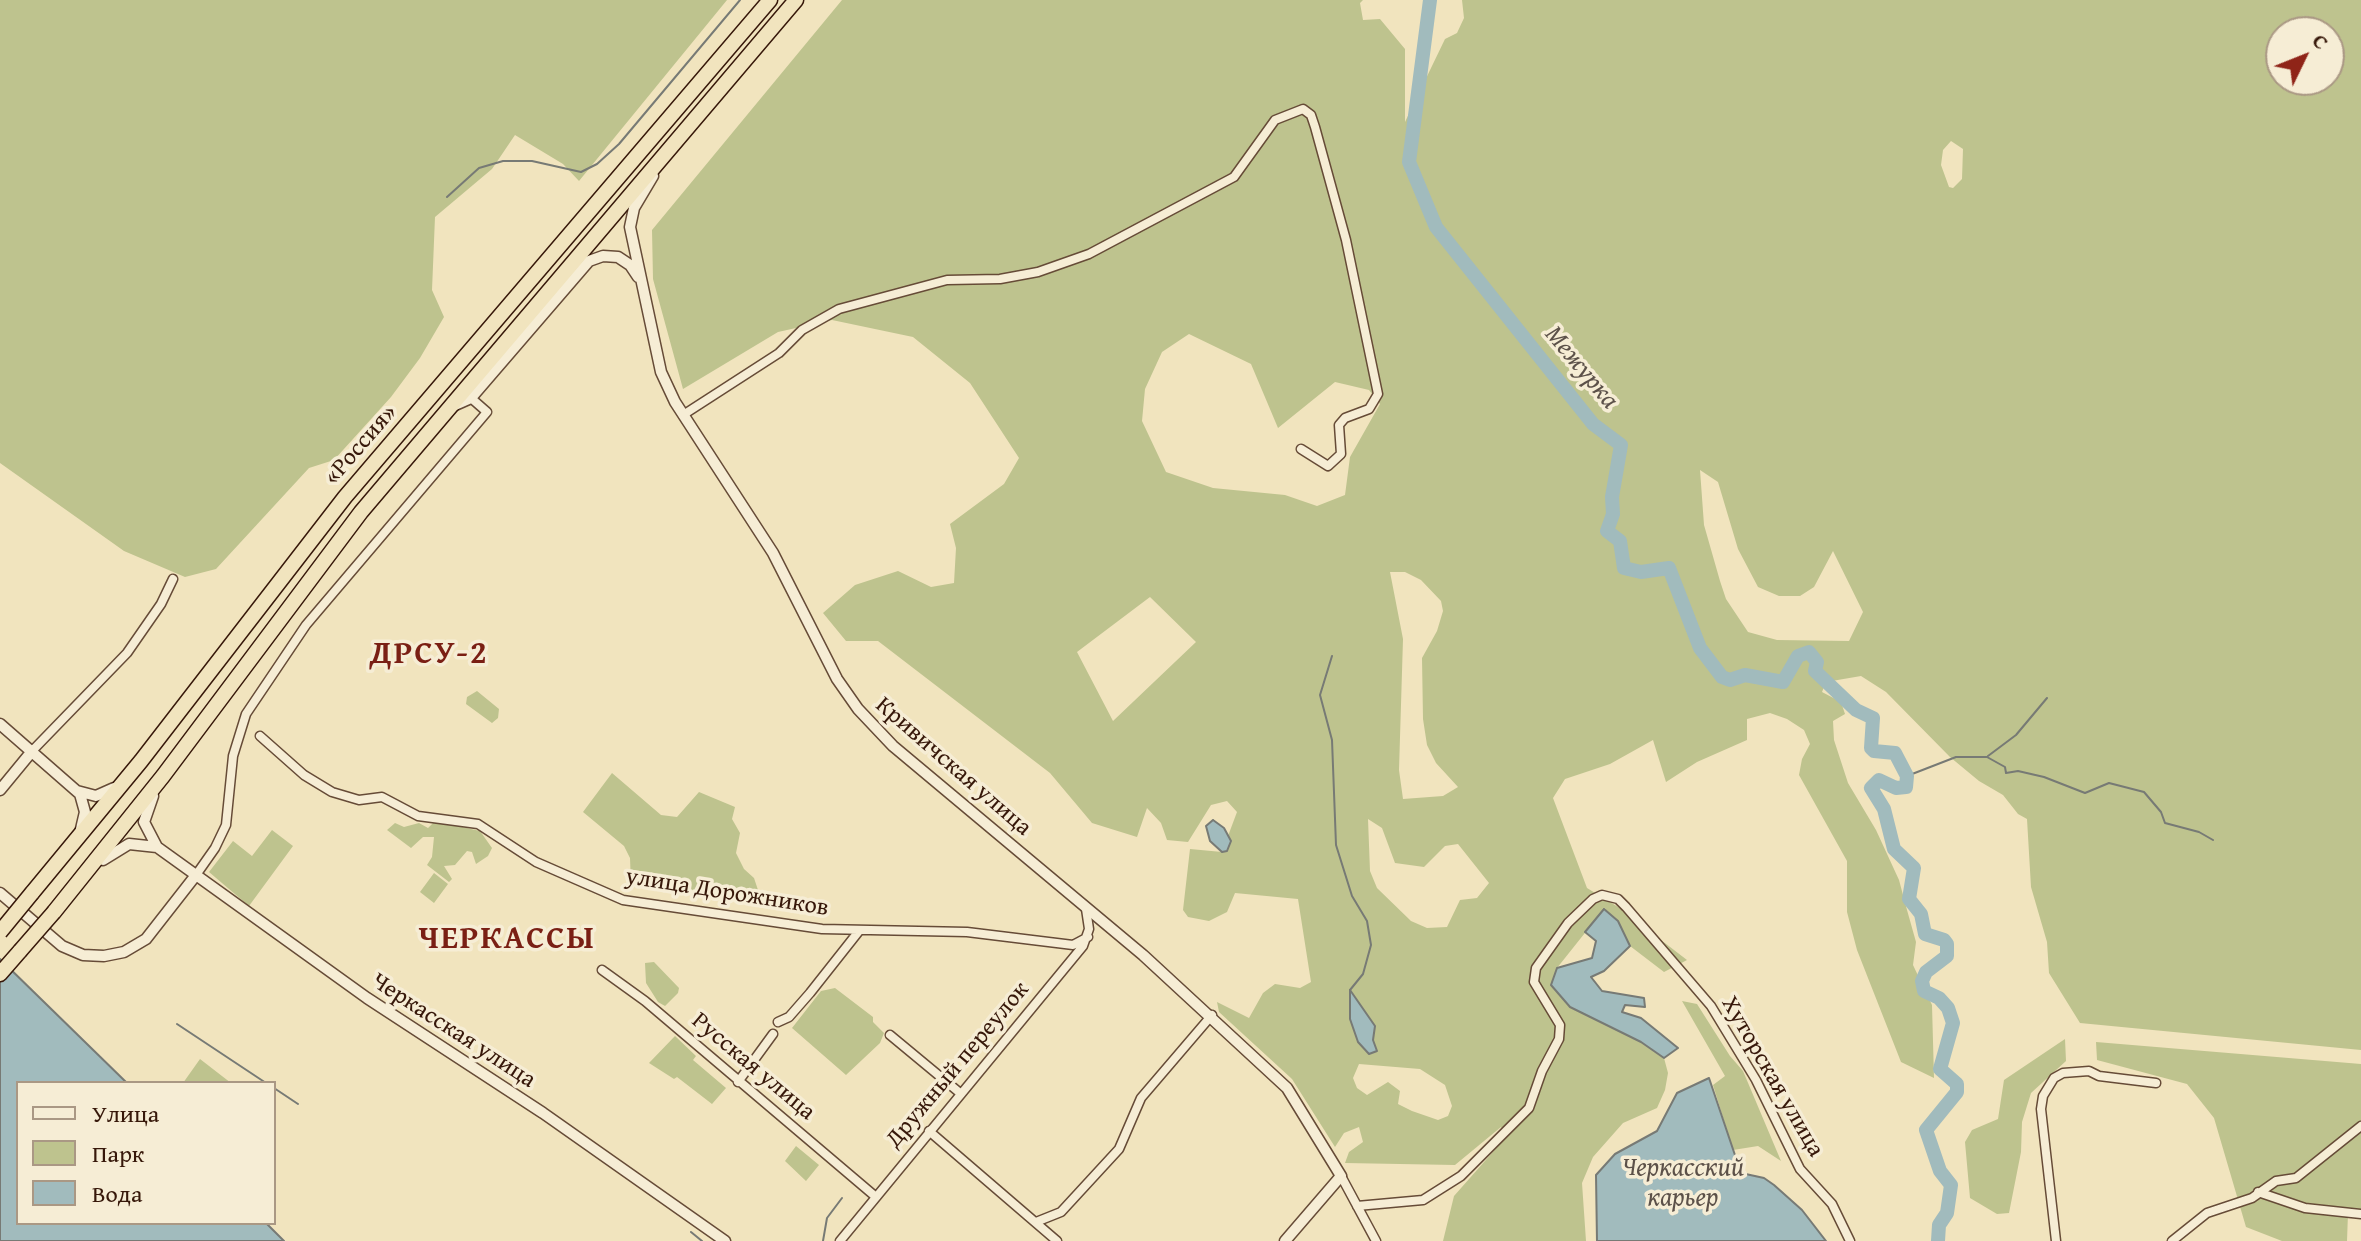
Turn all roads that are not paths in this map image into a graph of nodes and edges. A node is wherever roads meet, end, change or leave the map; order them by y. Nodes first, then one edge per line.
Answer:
1 (770, 0) edge
2 (796, 0) edge
3 (669, 150) junction
4 (642, 286) junction
5 (471, 398) junction
6 (452, 407) junction
7 (683, 415) junction
8 (1301, 449) dead end
9 (173, 579) dead end
10 (0, 724) edge
11 (260, 736) dead end
12 (33, 750) junction
13 (141, 761) junction
14 (163, 776) junction
15 (0, 790) edge
16 (76, 790) junction
17 (162, 850) junction
18 (196, 875) junction
19 (46, 876) junction
20 (0, 893) edge
21 (67, 896) junction
22 (1086, 909) junction
23 (859, 931) junction
24 (0, 932) edge
25 (1088, 937) junction
26 (602, 970) dead end
27 (0, 974) edge
28 (1212, 1015) junction
29 (778, 1022) dead end
30 (773, 1034) dead end
31 (890, 1035) dead end
32 (738, 1082) junction
33 (2156, 1083) dead end
34 (960, 1093) junction
35 (2361, 1126) edge
36 (929, 1131) junction
37 (1341, 1176) junction
38 (2258, 1192) junction
39 (876, 1197) junction
40 (1357, 1206) junction
41 (2361, 1214) edge
42 (1036, 1222) junction
43 (1047, 1232) junction
44 (725, 1241) edge
45 (840, 1241) edge
46 (1040, 1241) edge
47 (1057, 1241) edge
48 (1285, 1241) edge
49 (1376, 1241) edge
50 (1850, 1241) edge
51 (2056, 1241) edge
52 (2172, 1241) edge

1 - 13 highway, «Россия»
2 - 3 highway, «Россия»
3 - 4 street, Кривичская улица
3 - 6 highway, «Россия»
4 - 5 street
4 - 7 street, Кривичская улица
5 - 6 street
5 - 18 street
6 - 14 highway, «Россия»
7 - 8 street
7 - 22 street, Кривичская улица
9 - 12 street
10 - 12 street
11 - 23 street, улица Дорожников
12 - 15 street
12 - 16 street
13 - 16 street
13 - 19 highway, «Россия»
14 - 17 street, Черкасская улица
14 - 21 highway
16 - 19 street
17 - 18 street, Черкасская улица
17 - 21 street
18 - 20 street
18 - 44 street, Черкасская улица
19 - 24 highway, «Россия», bridge
21 - 27 highway, bridge
22 - 25 street
22 - 28 street, Кривичская улица
23 - 25 street, улица Дорожников
23 - 29 street
25 - 34 street, Дружный переулок
26 - 32 street, Русская улица
28 - 37 street, Кривичская улица
28 - 42 street
30 - 32 street
31 - 34 street
32 - 39 street, Русская улица
33 - 51 street
34 - 36 street, Дружный переулок
35 - 38 street
36 - 39 street, Дружный переулок
36 - 42 street
37 - 40 street, Кривичская улица
37 - 48 street
38 - 41 street
38 - 52 street
39 - 45 street, Дружный переулок
40 - 49 street, Кривичская улица
40 - 50 street, Хуторская улица
42 - 43 street
43 - 46 street
43 - 47 street

